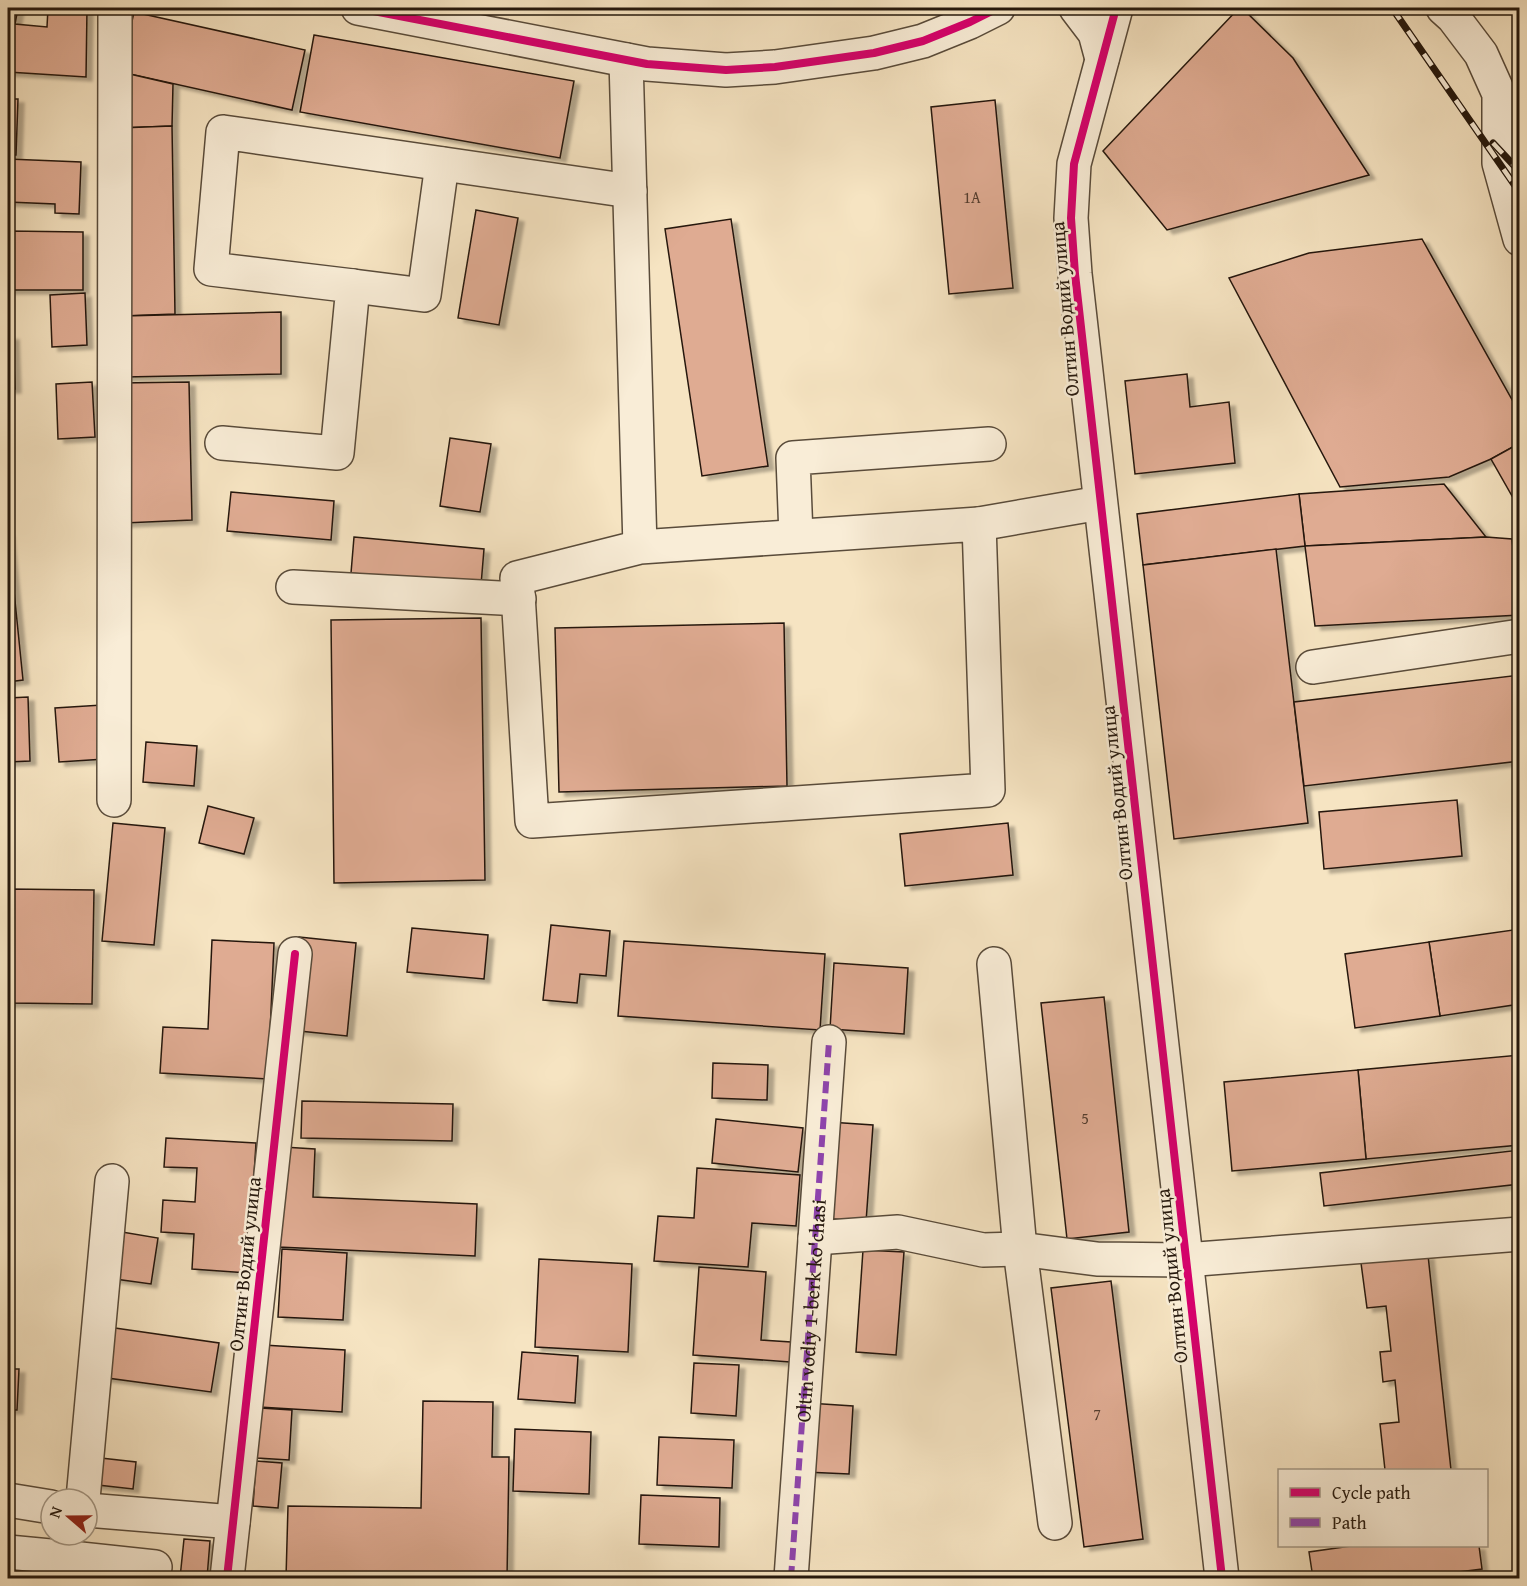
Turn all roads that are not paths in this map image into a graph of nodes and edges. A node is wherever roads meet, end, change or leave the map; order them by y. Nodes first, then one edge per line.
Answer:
1 (115, 8) edge
2 (358, 8) edge
3 (998, 8) edge
4 (1076, 8) edge
5 (1116, 8) edge
6 (1443, 8) edge
7 (1102, 59) junction
8 (626, 60) junction
9 (442, 164) junction
10 (630, 191) junction
11 (1520, 239) edge
12 (353, 286) junction
13 (222, 443) dead end
14 (989, 444) dead end
15 (1100, 503) junction
16 (979, 524) junction
17 (796, 536) junction
18 (640, 547) junction
19 (293, 587) dead end
20 (519, 599) junction
21 (1520, 636) edge
22 (1313, 667) dead end
23 (114, 800) dead end
24 (295, 954) dead end
25 (994, 964) dead end
26 (829, 1042) dead end
27 (112, 1181) dead end
28 (1520, 1234) edge
29 (815, 1238) junction
30 (1020, 1250) junction
31 (1185, 1260) junction
32 (84, 1487) edge
33 (8, 1500) edge
34 (39, 1505) edge
35 (99, 1511) edge
36 (233, 1522) junction
37 (1055, 1523) dead end
38 (8, 1552) edge
39 (70, 1568) edge
40 (153, 1578) edge
41 (226, 1578) edge
42 (791, 1578) edge
43 (1222, 1578) edge

1 - 23 street
2 - 8 street
3 - 8 street
4 - 7 street
5 - 7 street, Олтин Водий улица
6 - 11 street
7 - 15 street, Олтин Водий улица
8 - 10 street
9 - 10 street
9 - 12 street
9 - 12 street
10 - 18 street
12 - 13 street
14 - 17 street
15 - 16 street
15 - 31 street, Олтин Водий улица
16 - 17 street
16 - 20 street
17 - 18 street
18 - 20 street
19 - 20 street
21 - 22 street
24 - 36 street, Олтин Водий улица
25 - 30 street
26 - 29 street, Oltin vodiy 1-berk ko'chasi
27 - 32 street
28 - 31 street
29 - 30 street
29 - 42 street, Oltin vodiy 1-berk ko'chasi
30 - 31 street
30 - 37 street
31 - 43 street, Олтин Водий улица
33 - 34 street
35 - 36 street
36 - 41 street, Олтин Водий улица
38 - 39 street
39 - 40 street

